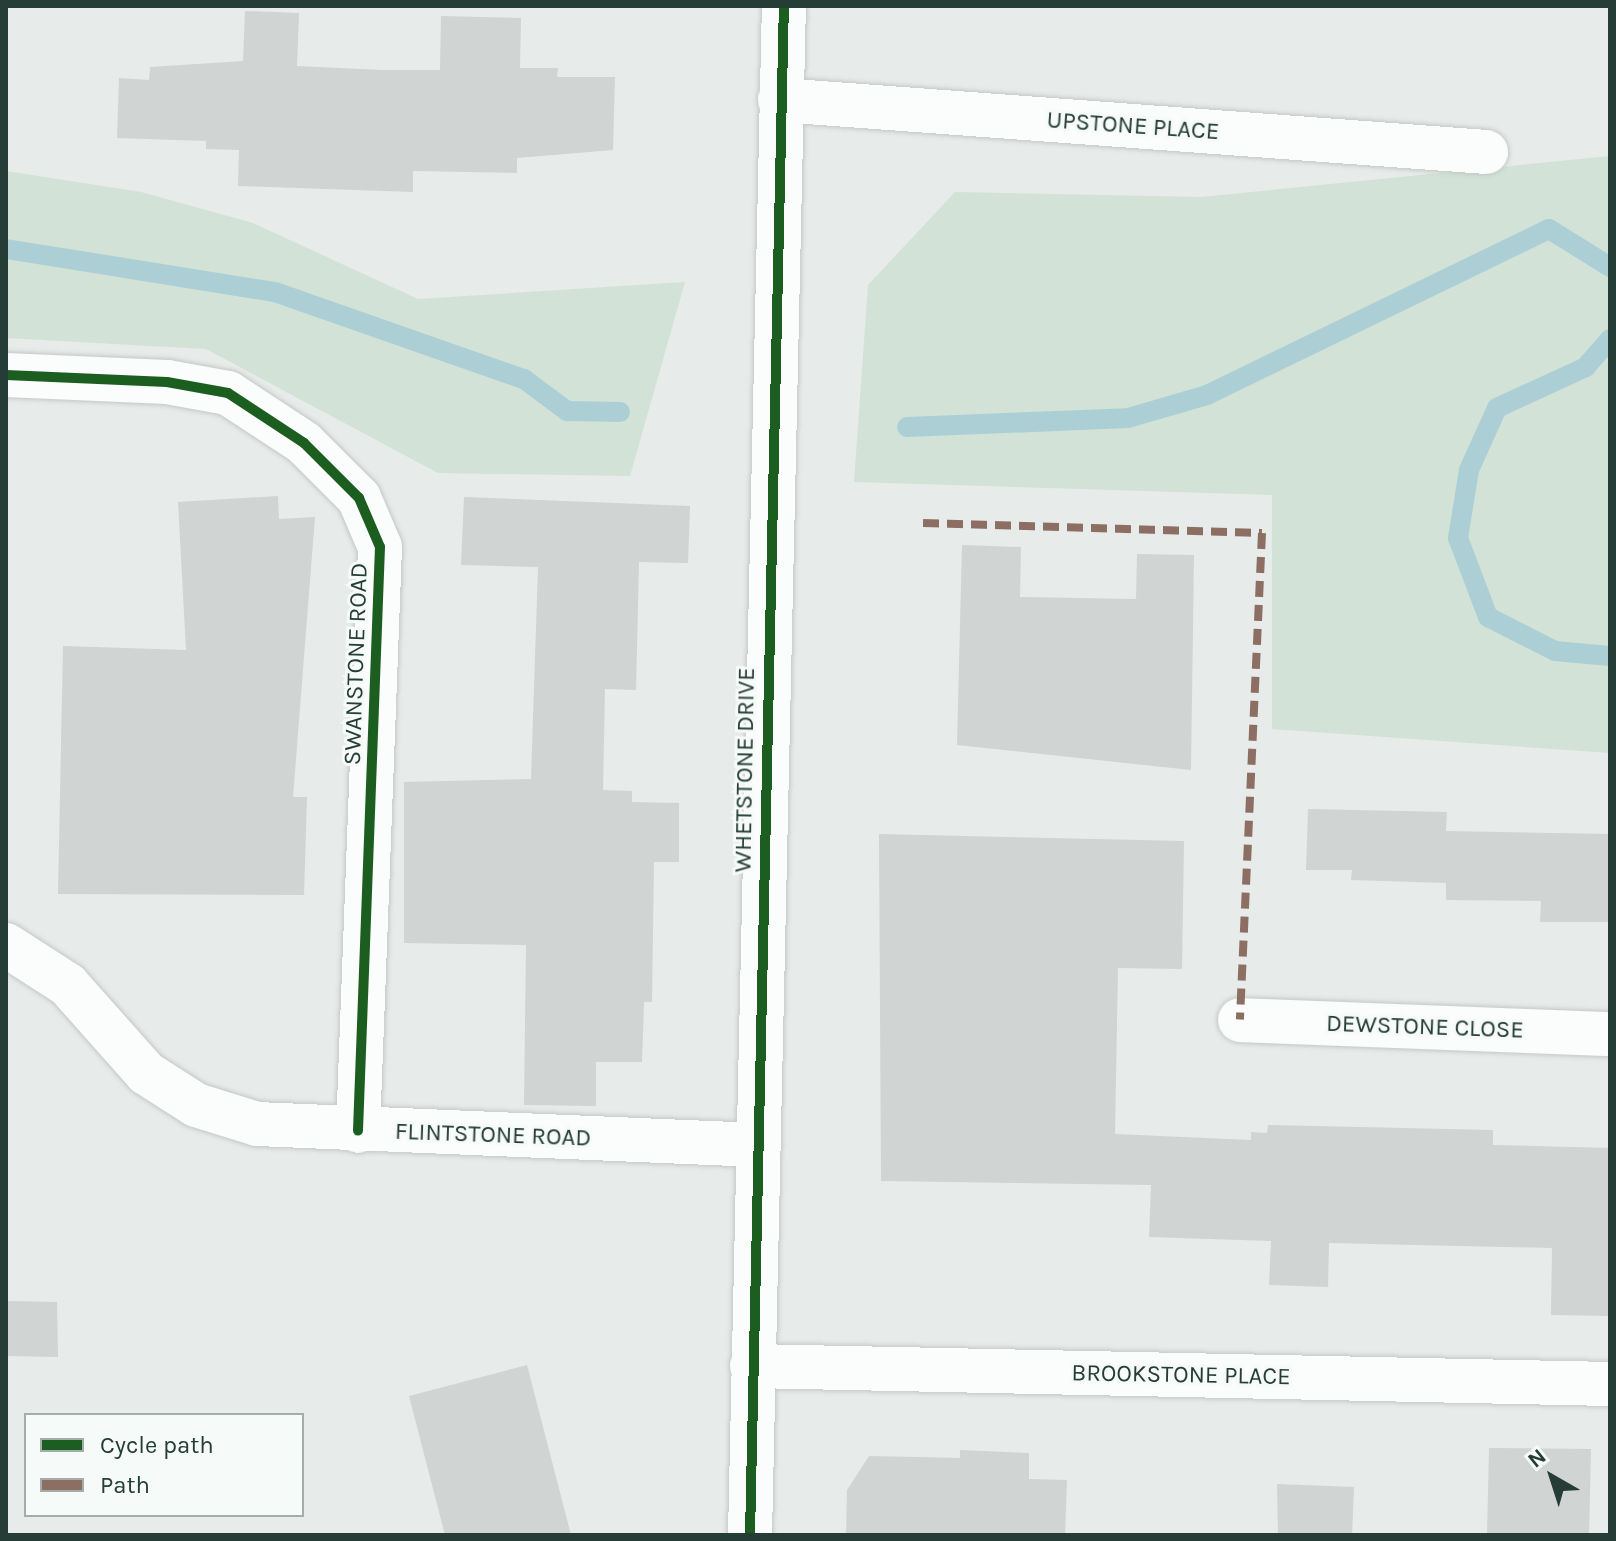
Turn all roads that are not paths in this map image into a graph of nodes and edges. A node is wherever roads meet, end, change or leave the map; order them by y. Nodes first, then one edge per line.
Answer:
1 (784, 6) edge
2 (780, 100) junction
3 (1486, 152) dead end
4 (6, 375) edge
5 (6, 945) edge
6 (1240, 1020) dead end
7 (1610, 1034) edge
8 (358, 1131) junction
9 (756, 1145) junction
10 (752, 1366) junction
11 (1610, 1384) edge
12 (750, 1535) edge

1 - 2 street, WHETSTONE DRIVE
2 - 3 street, UPSTONE PLACE
2 - 9 street, WHETSTONE DRIVE
4 - 8 street, SWANSTONE ROAD
5 - 8 street, FLINTSTONE ROAD
6 - 7 street, DEWSTONE CLOSE
8 - 9 street, FLINTSTONE ROAD
9 - 10 street, WHETSTONE DRIVE
10 - 11 street, BROOKSTONE PLACE
10 - 12 street, WHETSTONE DRIVE

